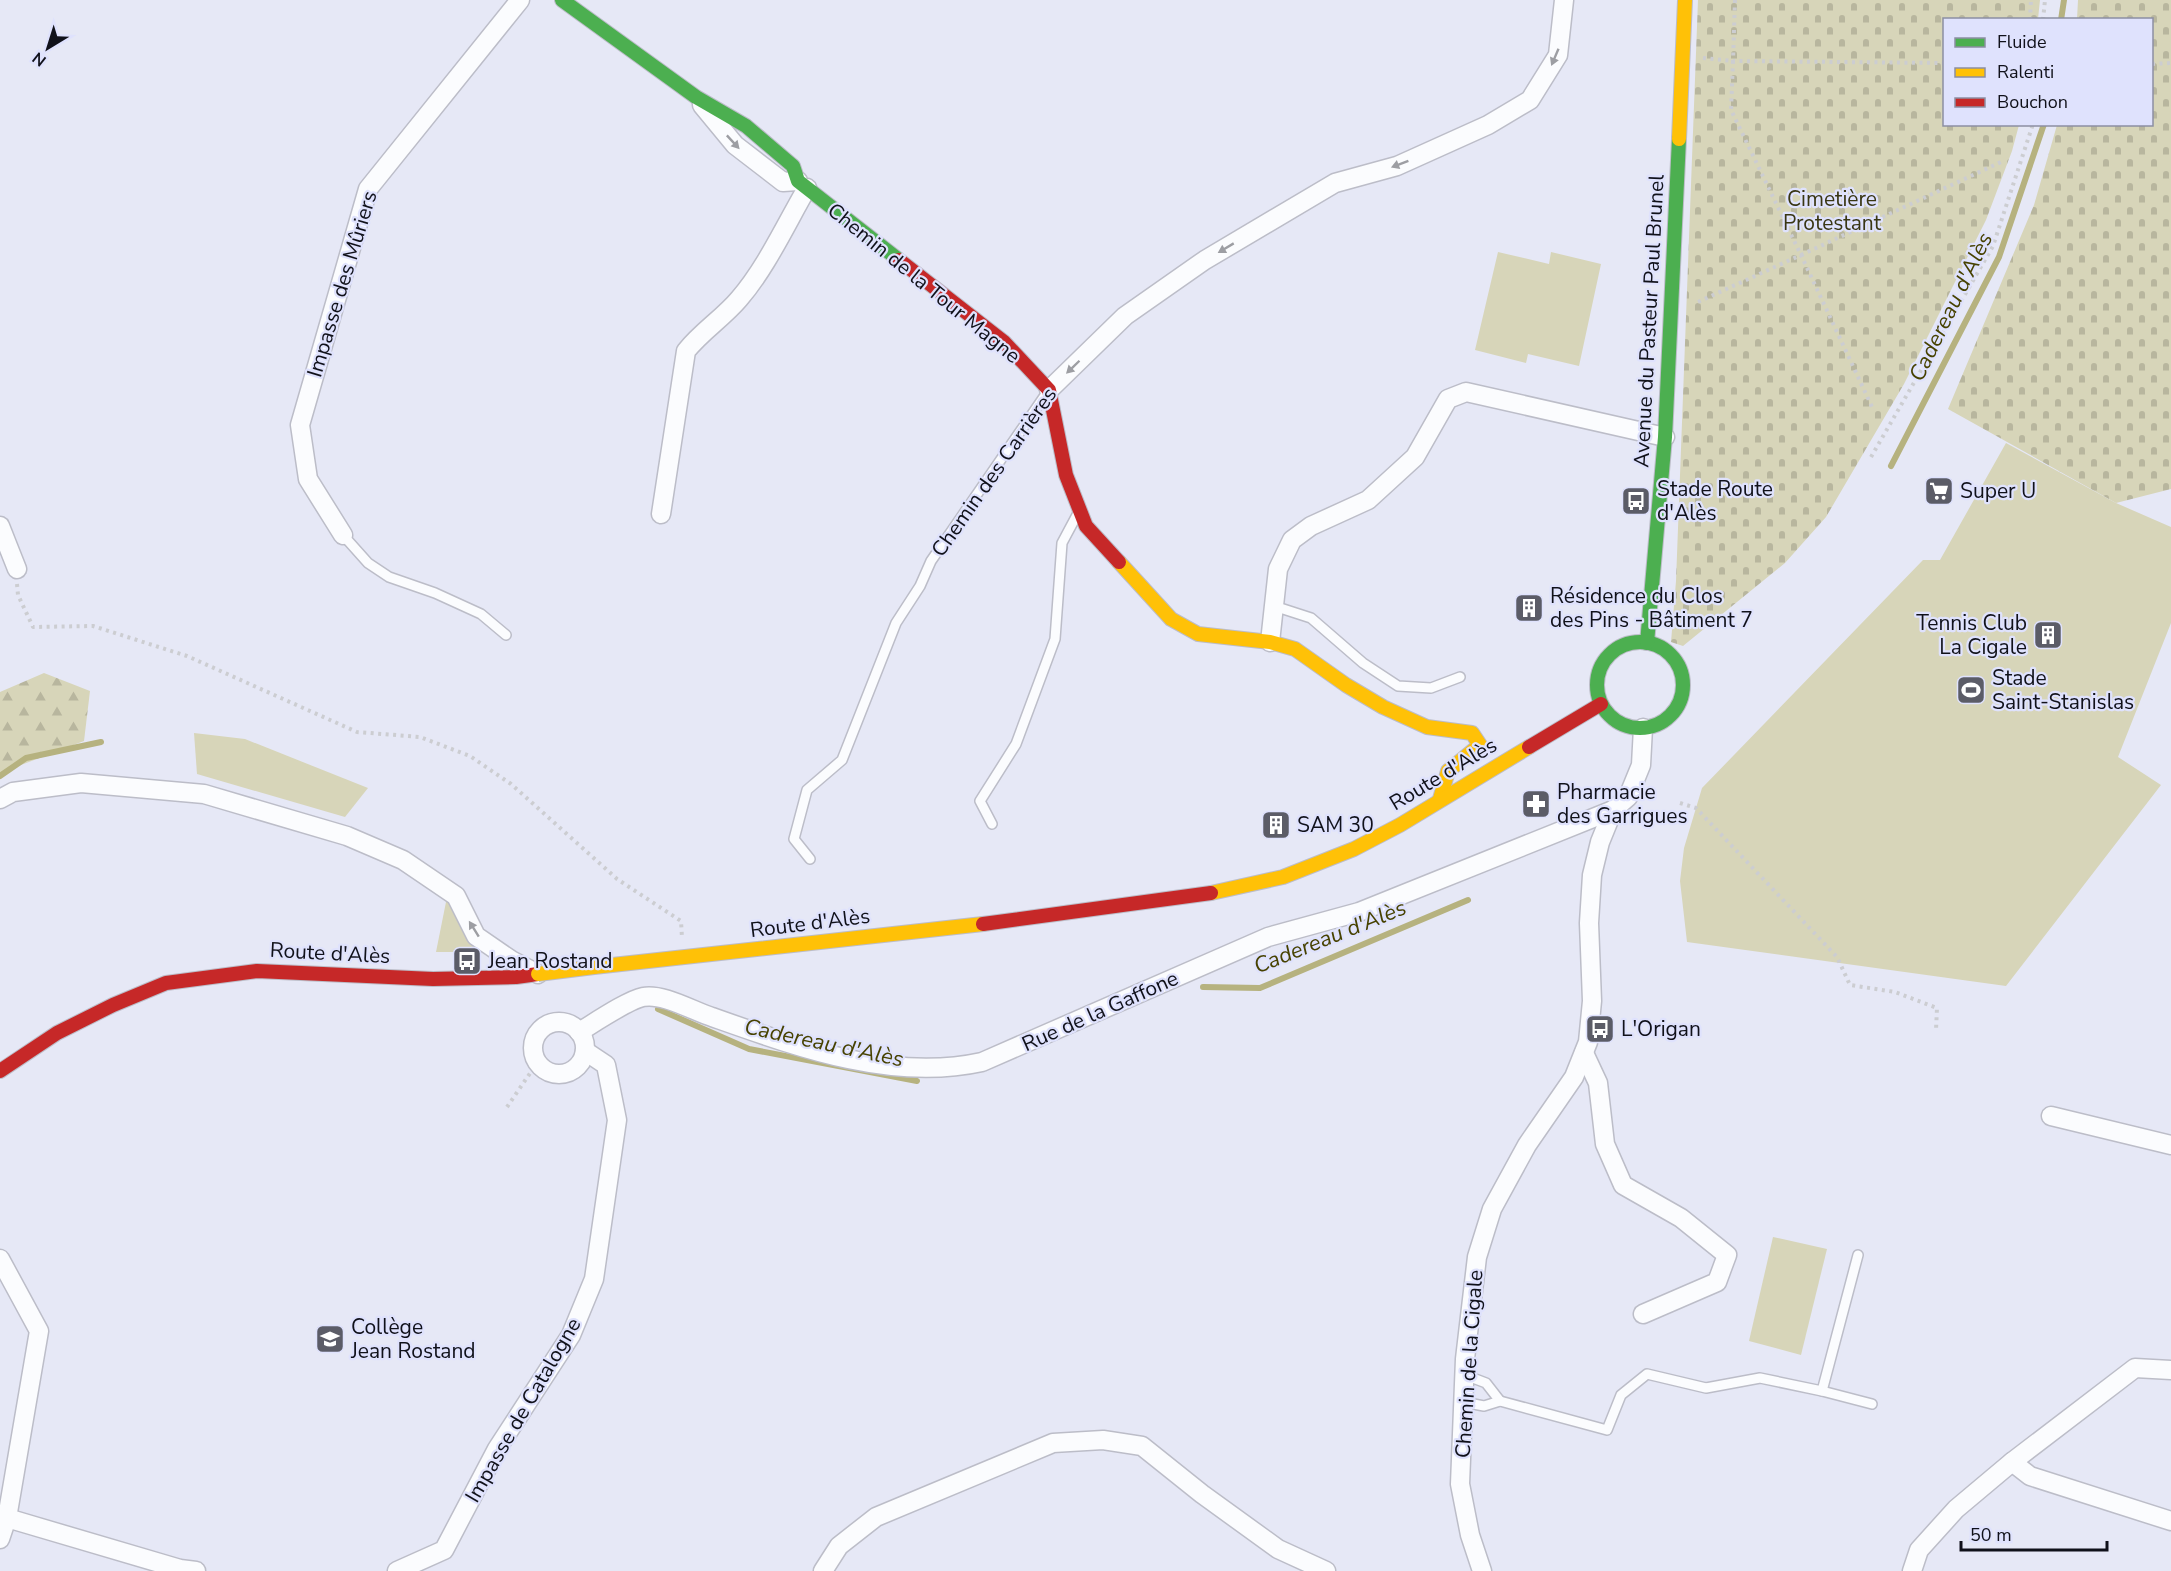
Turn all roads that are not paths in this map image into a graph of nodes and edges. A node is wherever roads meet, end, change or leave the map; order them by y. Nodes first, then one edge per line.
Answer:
1 (520, 0) edge
2 (562, 0) edge
3 (1564, 0) edge
4 (1685, 0) edge
5 (696, 97) joint
6 (803, 184) junction
7 (1050, 390) junction
8 (1665, 437) junction
9 (1080, 510) junction
10 (661, 514) dead end
11 (0, 526) edge
12 (343, 535) joint
13 (17, 568) road end
14 (1274, 606) junction
15 (506, 635) dead end
16 (1270, 642) junction
17 (1647, 643) junction
18 (1460, 677) dead end
19 (1601, 704) junction
20 (1643, 728) junction
21 (0, 799) edge
22 (1440, 799) junction
23 (1613, 810) junction
24 (992, 824) dead end
25 (810, 859) dead end
26 (538, 974) junction
27 (579, 1032) junction
28 (585, 1051) junction
29 (1584, 1053) junction
30 (0, 1071) edge
31 (2051, 1116) dead end
32 (2171, 1145) edge
33 (1858, 1255) dead end
34 (0, 1259) edge
35 (1643, 1314) dead end
36 (2171, 1370) edge
37 (1465, 1376) junction
38 (1822, 1391) junction
39 (1500, 1401) junction
40 (1463, 1402) junction
41 (1872, 1404) dead end
42 (2012, 1462) junction
43 (7, 1518) junction
44 (2171, 1521) edge
45 (0, 1539) edge
46 (185, 1570) edge
47 (397, 1571) edge
48 (823, 1571) edge
49 (1326, 1571) edge
50 (1482, 1571) edge
51 (1912, 1571) edge

1 - 12 street, Impasse des Mûriers
2 - 5 main road, Chemin de la Tour Magne
3 -> 7 street, Chemin des Carrières
4 - 8 main road, Avenue du Pasteur Paul Brunel
5 - 6 street, Chemin de la Tour Magne
6 - 7 main road, Chemin de la Tour Magne
6 - 10 street
7 - 9 main road
7 - 25 lane, Chemin des Carrières
8 - 14 street
8 - 17 main road, Avenue du Pasteur Paul Brunel
9 - 16 main road
9 - 24 lane
11 - 13 street
12 - 15 lane
14 - 16 street
14 - 18 lane
16 - 22 main road
17 - 19 main road
17 - 20 main road
19 - 20 main road
19 - 22 main road, Route d'Alès
20 - 23 street, Chemin de la Cigale
26 -> 21 street
22 - 26 main road, Route d'Alès, bridge
23 - 27 street, Rue de la Gaffone
23 - 29 street, Chemin de la Cigale
26 - 30 main road, Route d'Alès
27 - 28 street
27 - 28 street
28 - 47 street, Impasse de Catalogne
29 - 35 street
29 - 37 street, Chemin de la Cigale
31 - 32 street
33 - 38 lane
34 - 43 street
36 - 42 street
37 - 39 lane
37 - 40 street, Chemin de la Cigale
38 - 39 lane
38 - 41 lane
39 - 40 lane
40 - 50 street, Chemin de la Cigale
42 - 44 street
42 - 51 street
43 - 45 street
43 - 46 street
48 - 49 street

